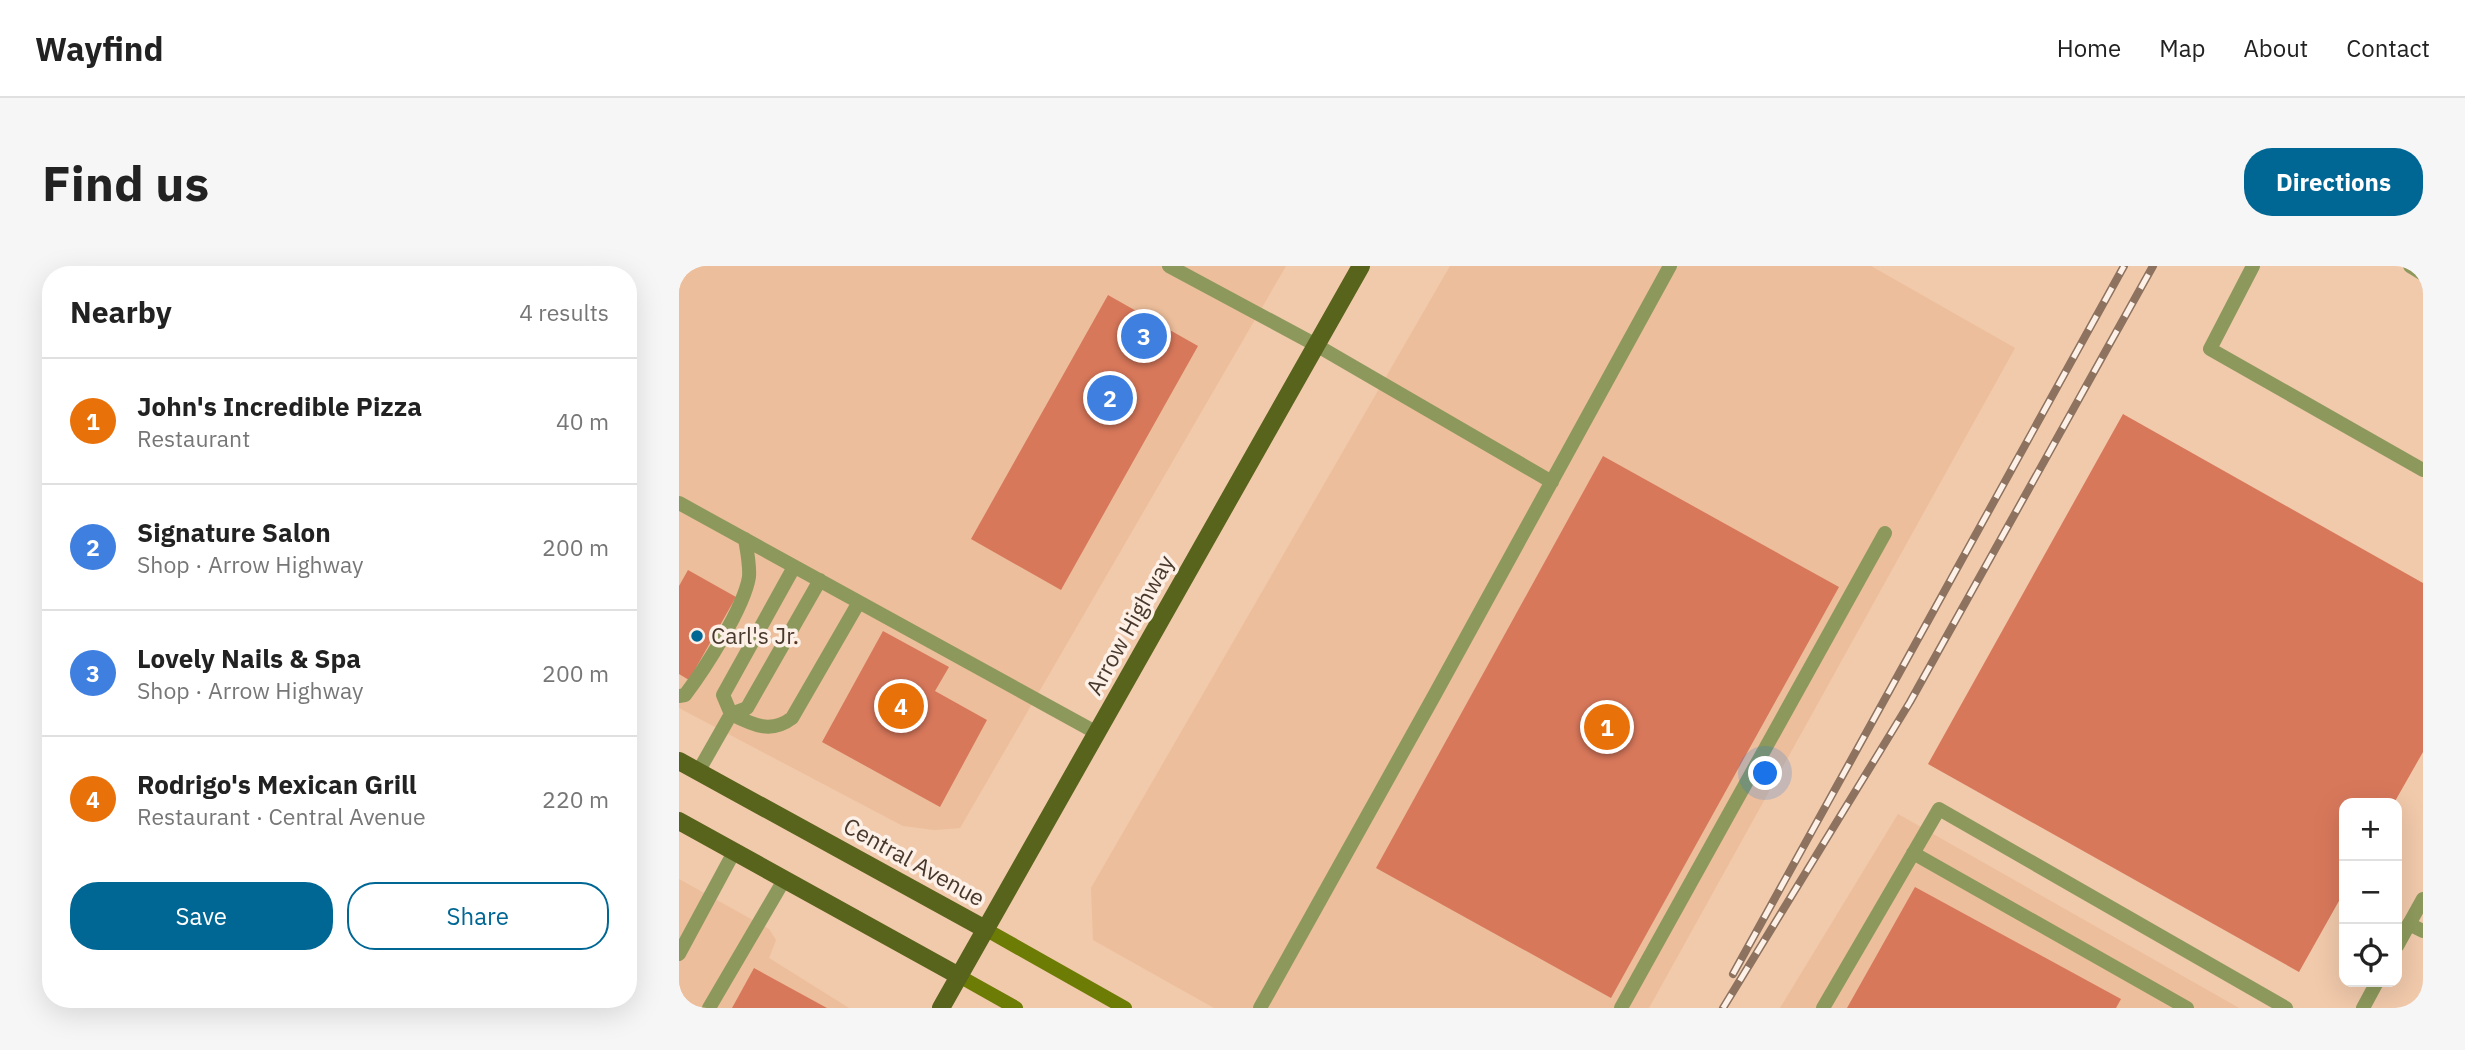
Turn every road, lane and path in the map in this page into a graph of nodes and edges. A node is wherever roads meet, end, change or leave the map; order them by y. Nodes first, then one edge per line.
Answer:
1 (1169, 266) edge
2 (1361, 266) edge
3 (1669, 266) edge
4 (2253, 266) edge
5 (2410, 266) edge
6 (2423, 274) edge
7 (1316, 345) junction
8 (2423, 470) edge
9 (1552, 482) junction
10 (679, 503) edge
11 (1885, 533) dead end
12 (745, 539) junction
13 (795, 566) junction
14 (820, 580) junction
15 (859, 602) junction
16 (679, 696) edge
17 (731, 714) junction
18 (1097, 733) junction
19 (679, 761) edge
20 (698, 772) junction
21 (679, 821) edge
22 (734, 852) junction
23 (1913, 853) junction
24 (784, 880) junction
25 (2423, 899) edge
26 (2409, 924) junction
27 (985, 929) junction
28 (2423, 931) edge
29 (2402, 937) edge
30 (679, 954) edge
31 (959, 976) junction
32 (2374, 987) edge
33 (709, 1008) edge
34 (941, 1008) edge
35 (1016, 1008) edge
36 (1125, 1008) edge
37 (1260, 1008) edge
38 (1621, 1008) edge
39 (1823, 1008) edge
40 (2187, 1008) edge
41 (2286, 1008) edge
42 (2363, 1008) edge

1 - 7 street
2 - 7 main road, Arrow Highway
3 - 9 street
4 - 8 street
5 - 6 street
7 - 9 street
7 - 18 main road, Arrow Highway
9 - 37 street
10 - 12 street
11 - 38 street
12 - 13 street
12 - 16 street
13 - 14 street
13 - 17 street
14 - 15 street
14 - 17 street
15 - 17 street
15 - 18 street
17 - 20 street
18 - 27 main road, Arrow Highway
19 - 20 main road, Central Avenue
20 - 27 main road, Central Avenue
21 - 22 main road
22 - 24 main road
22 - 30 street
23 - 39 street
23 - 40 street
23 - 41 street
24 - 31 main road
24 - 33 street
25 - 26 street
26 - 28 street
26 - 29 street
27 - 31 main road, Arrow Highway
27 - 36 main road, Central Avenue
31 - 34 main road, Arrow Highway
31 - 35 main road
32 - 42 street

